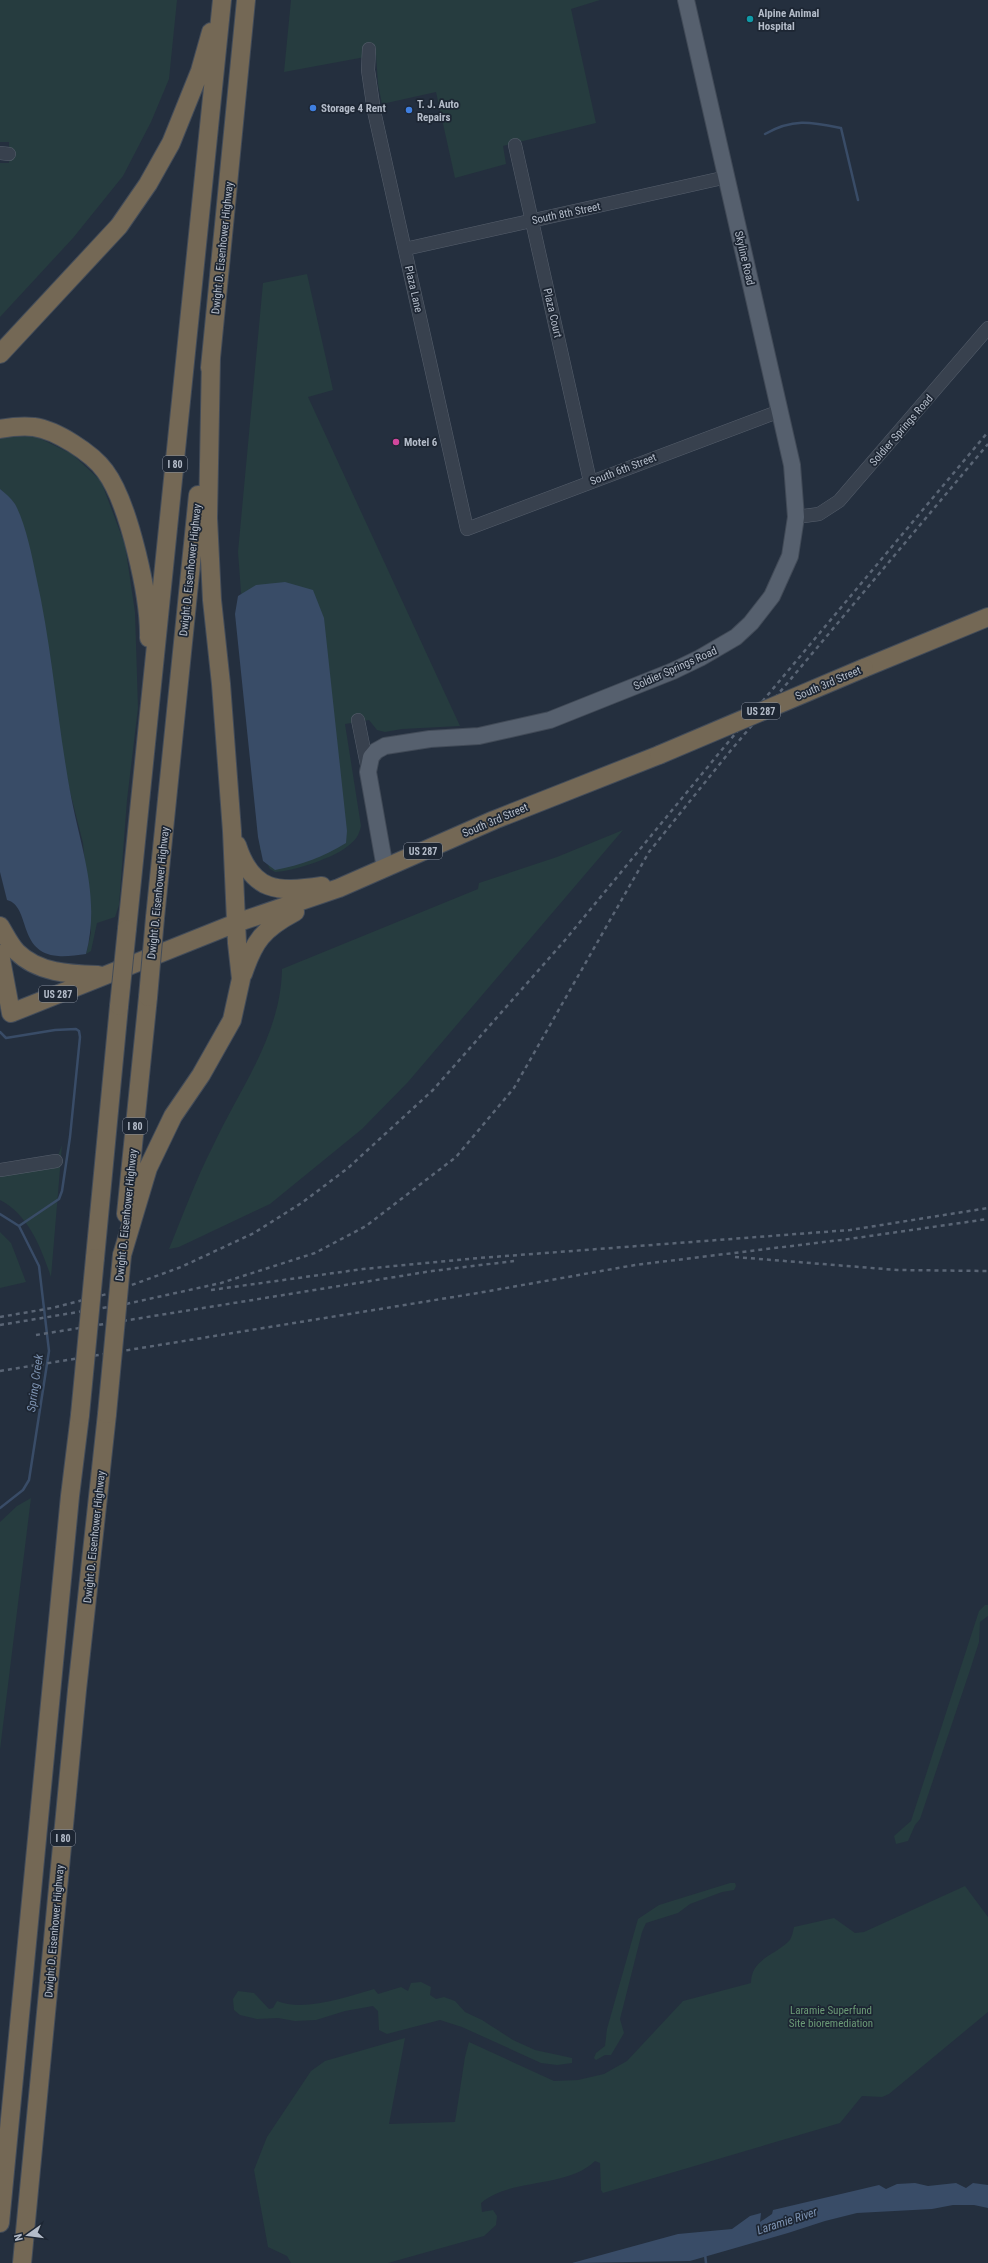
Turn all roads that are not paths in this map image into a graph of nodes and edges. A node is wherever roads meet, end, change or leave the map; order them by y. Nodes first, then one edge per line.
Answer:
1 (216, 0) edge
2 (222, 0) edge
3 (246, 0) edge
4 (686, 0) edge
5 (369, 49) dead end
6 (515, 145) dead end
7 (727, 177) junction
8 (532, 220) junction
9 (405, 249) junction
10 (988, 328) edge
11 (0, 354) edge
12 (211, 357) junction
13 (780, 410) junction
14 (0, 429) edge
15 (590, 481) junction
16 (796, 517) junction
17 (467, 529) joint
18 (988, 617) edge
19 (358, 720) dead end
20 (145, 769) junction
21 (368, 772) junction
22 (232, 831) junction
23 (385, 868) junction
24 (352, 883) junction
25 (325, 894) junction
26 (236, 923) junction
27 (0, 926) edge
28 (0, 954) edge
29 (104, 975) junction
30 (0, 977) edge
31 (241, 979) junction
32 (6, 1015) edge
33 (56, 1161) dead end
34 (0, 1170) edge
35 (122, 1255) junction
36 (0, 2223) edge
37 (22, 2263) edge

1 - 11 highway
2 - 20 highway, I 80
3 - 12 highway, Dwight D. Eisenhower Highway / I 80
4 - 7 main road, Skyline Road
5 - 9 street, Plaza Lane
6 - 8 street, Plaza Court
7 - 8 street, South 8th Street
7 - 13 main road, Skyline Road
8 - 9 street, South 8th Street
8 - 15 street, Plaza Court
9 - 17 street, Plaza Lane
10 - 16 street, Soldier Springs Road
12 - 22 highway
12 - 35 highway, Dwight D. Eisenhower Highway / I 80, bridge
13 - 15 street, South 6th Street
13 - 16 main road, Skyline Road
14 - 20 highway
15 - 17 street, South 6th Street
16 - 21 main road, Soldier Springs Road
18 - 23 highway, South 3rd Street / US 287, bridge
19 - 21 street
20 - 36 highway, I 80, bridge
21 - 23 main road, Soldier Springs Road
22 - 24 highway
22 - 26 highway
23 - 24 highway, South 3rd Street / US 287
24 - 25 highway, South 3rd Street / US 287
25 - 26 highway, South 3rd Street / US 287
25 - 31 highway
26 - 29 highway, South 3rd Street / US 287
26 - 31 highway
27 - 29 highway
28 - 32 highway
29 - 32 highway, South 3rd Street / US 287
30 - 32 highway
31 - 35 highway
33 - 34 street
35 - 37 highway, Dwight D. Eisenhower Highway / I 80, bridge

